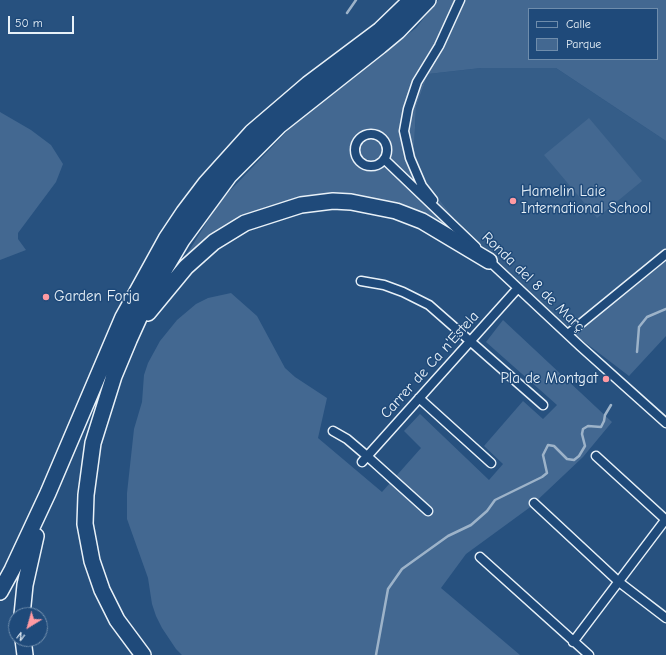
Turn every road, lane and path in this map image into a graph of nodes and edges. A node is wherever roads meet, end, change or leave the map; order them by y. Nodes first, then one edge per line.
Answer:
1 (411, 0) edge
2 (428, 0) edge
3 (460, 0) edge
4 (384, 159) dead end
5 (454, 225) junction
6 (666, 254) edge
7 (489, 261) junction
8 (361, 281) dead end
9 (518, 288) junction
10 (568, 334) junction
11 (129, 340) junction
12 (471, 340) junction
13 (419, 398) junction
14 (543, 405) dead end
15 (666, 423) edge
16 (333, 431) dead end
17 (596, 456) dead end
18 (365, 459) junction
19 (491, 463) dead end
20 (48, 493) junction
21 (534, 503) dead end
22 (428, 512) dead end
23 (666, 519) edge
24 (480, 557) dead end
25 (619, 582) junction
26 (0, 592) edge
27 (23, 607) edge
28 (666, 618) edge
29 (573, 642) junction
30 (143, 655) edge
31 (589, 655) edge

1 - 20 highway
2 - 11 highway
3 - 5 street
4 - 5 street, Ronda del 8 de Març
5 - 7 street, Ronda del 8 de Març
6 - 10 street
7 - 9 street, Ronda del 8 de Març
7 - 11 highway
8 - 12 street
9 - 10 street, Ronda del 8 de Març
9 - 12 street, Carrer de Ca n'Estela
10 - 15 street, Ronda del 8 de Març
11 - 30 highway
12 - 13 street, Carrer de Ca n'Estela
12 - 14 street
13 - 18 street, Carrer de Ca n'Estela
13 - 19 street
16 - 18 street
17 - 23 street
18 - 22 street
20 - 26 highway
20 - 27 highway
21 - 25 street
23 - 25 street
24 - 29 street
25 - 28 street
25 - 29 street
29 - 31 street

